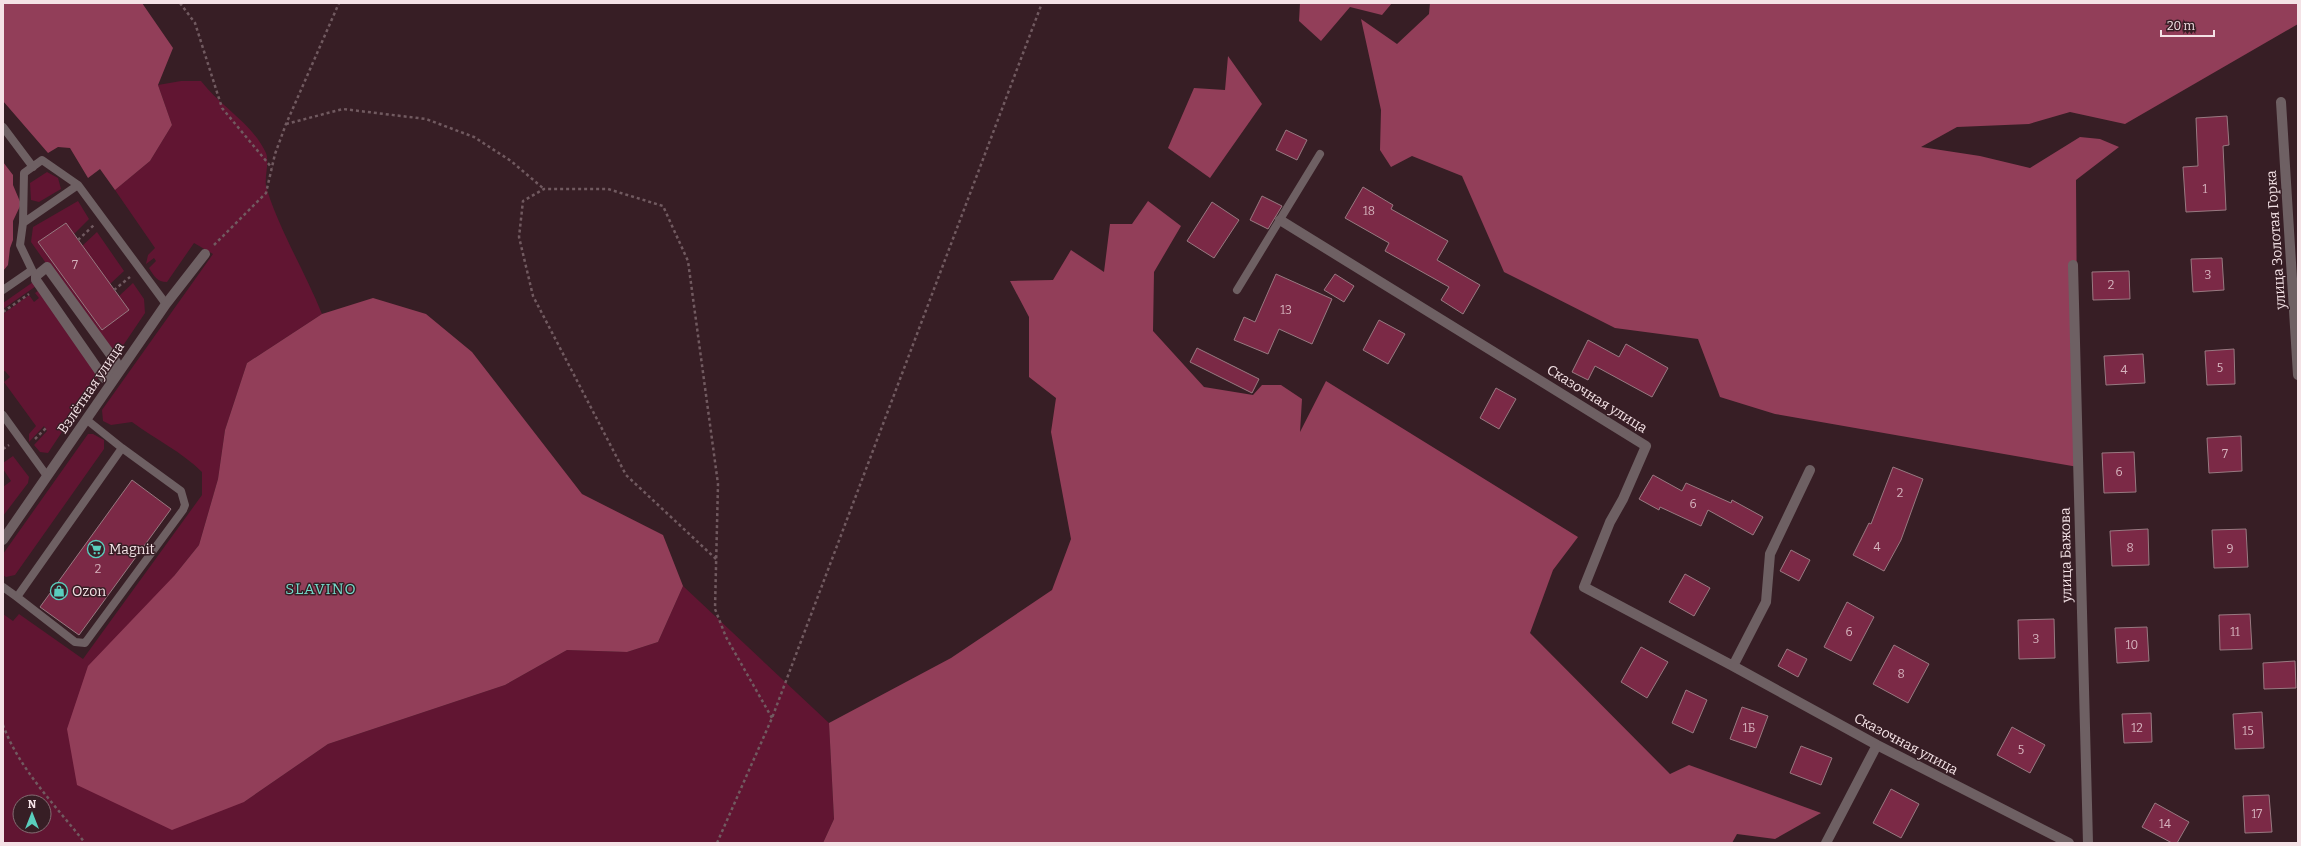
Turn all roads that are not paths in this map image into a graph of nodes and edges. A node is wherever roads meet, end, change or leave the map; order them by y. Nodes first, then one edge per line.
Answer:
1 (2281, 102) dead end
2 (3, 127) edge
3 (1320, 154) dead end
4 (33, 167) junction
5 (78, 185) junction
6 (1280, 220) junction
7 (23, 223) junction
8 (205, 254) road end
9 (2073, 265) dead end
10 (40, 286) joint
11 (3, 290) edge
12 (1238, 290) dead end
13 (166, 304) junction
14 (2298, 375) edge
15 (3, 415) edge
16 (87, 420) junction
17 (122, 448) junction
18 (1810, 470) dead end
19 (47, 476) junction
20 (3, 540) edge
21 (3, 587) edge
22 (17, 597) junction
23 (1733, 666) junction
24 (1877, 745) junction
25 (1826, 843) edge
26 (2068, 843) edge
27 (2088, 843) edge

1 - 14 street, улица Золотая Горка
2 - 4 lane
3 - 6 lane
4 - 5 lane
4 - 7 lane
5 - 7 lane
5 - 13 lane
6 - 12 lane
6 - 23 street, Сказочная улица
7 - 11 lane
8 - 13 street, Взлётная улица
9 - 27 street, улица Бажова
10 - 10 street
13 - 16 street, Взлётная улица
15 - 19 lane
16 - 17 lane
16 - 19 street, Взлётная улица
17 - 22 lane
17 - 22 lane
18 - 23 street
19 - 20 street, Взлётная улица
21 - 22 lane
23 - 24 street, Сказочная улица
24 - 25 street
24 - 26 street, Сказочная улица

